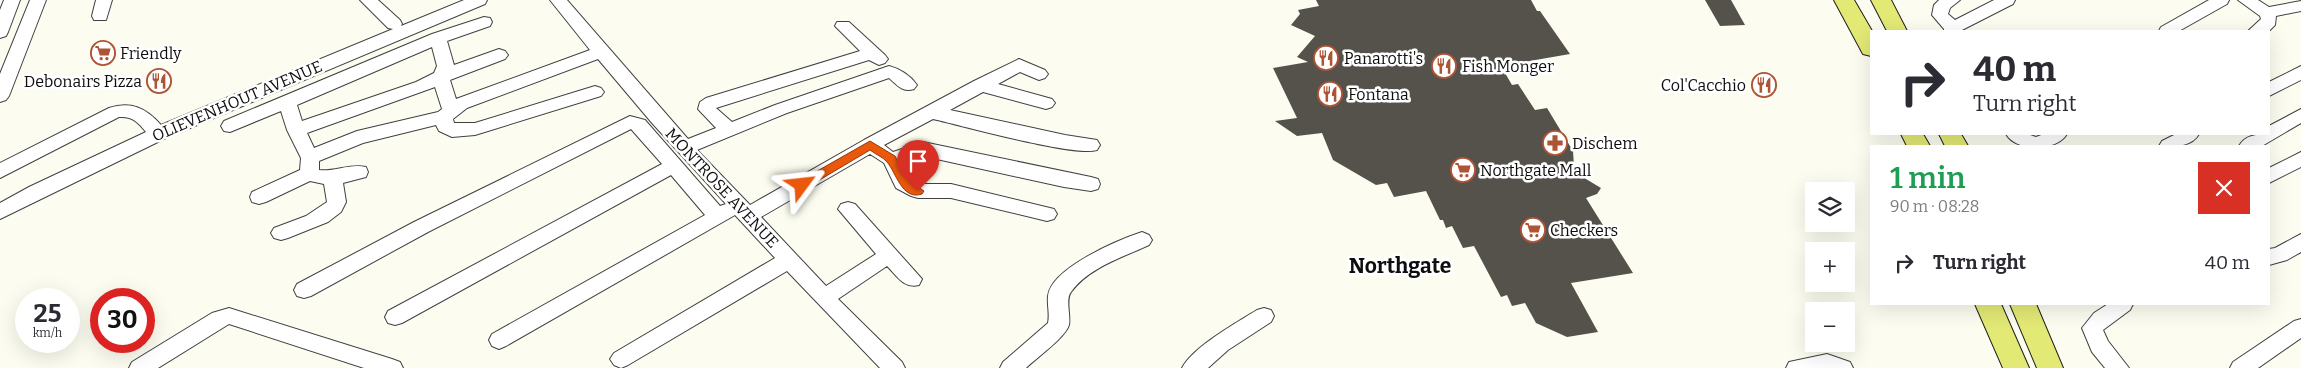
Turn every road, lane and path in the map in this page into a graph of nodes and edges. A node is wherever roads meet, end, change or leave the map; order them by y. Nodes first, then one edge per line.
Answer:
1 (12, 0) edge
2 (38, 0) edge
3 (368, 0) edge
4 (451, 0) edge
5 (479, 0) edge
6 (558, 0) edge
7 (1833, 0) edge
8 (1844, 0) edge
9 (1881, 0) edge
10 (1952, 0) edge
11 (2007, 0) edge
12 (2221, 0) edge
13 (2246, 0) edge
14 (2290, 8) edge
15 (484, 22) dead end
16 (394, 24) junction
17 (843, 26) dead end
18 (1861, 28) junction
19 (1897, 30) edge
20 (1952, 30) edge
21 (2169, 30) edge
22 (2257, 30) edge
23 (0, 32) edge
24 (438, 38) junction
25 (1870, 46) edge
26 (601, 52) junction
27 (872, 53) junction
28 (500, 55) dead end
29 (892, 72) junction
30 (2301, 72) edge
31 (1039, 74) dead end
32 (440, 77) junction
33 (908, 84) dead end
34 (980, 85) junction
35 (2270, 89) edge
36 (595, 92) dead end
37 (0, 96) edge
38 (287, 102) junction
39 (1046, 104) dead end
40 (931, 112) junction
41 (448, 113) junction
42 (2301, 115) edge
43 (230, 126) dead end
44 (728, 129) junction
45 (154, 130) junction
46 (296, 130) junction
47 (2270, 133) edge
48 (2016, 135) edge
49 (2056, 135) edge
50 (2157, 135) edge
51 (2188, 135) edge
52 (2267, 135) edge
53 (870, 145) junction
54 (1091, 145) dead end
55 (2037, 145) edge
56 (2037, 145) edge
57 (2169, 145) edge
58 (2250, 145) edge
59 (684, 148) junction
60 (891, 159) junction
61 (2301, 159) edge
62 (675, 165) junction
63 (310, 166) junction
64 (0, 171) edge
65 (359, 172) dead end
66 (2270, 175) edge
67 (332, 179) junction
68 (1091, 184) dead end
69 (259, 197) dead end
70 (0, 198) edge
71 (848, 208) dead end
72 (743, 210) junction
73 (0, 212) edge
74 (1047, 214) dead end
75 (718, 217) junction
76 (282, 233) dead end
77 (1142, 240) dead end
78 (2301, 242) edge
79 (889, 255) junction
80 (2270, 257) edge
81 (788, 260) junction
82 (912, 279) dead end
83 (304, 290) dead end
84 (824, 298) junction
85 (1988, 305) edge
86 (2023, 305) edge
87 (2117, 305) edge
88 (1264, 316) dead end
89 (395, 317) dead end
90 (2301, 327) edge
91 (499, 340) dead end
92 (621, 359) dead end
93 (140, 368) edge
94 (392, 368) edge
95 (894, 368) edge
96 (1011, 368) edge
97 (1193, 368) edge
98 (1797, 368) edge
99 (1842, 368) edge
100 (2016, 368) edge
101 (2050, 368) edge
102 (2118, 368) edge
103 (2241, 368) edge

1 - 23 street
2 - 37 street
3 - 16 street
4 - 16 street, OLIEVENHOUT AVENUE
5 - 45 street, OLIEVENHOUT AVENUE
6 - 26 street, MONTROSE AVENUE
7 - 18 main road
8 - 18 main road
9 - 19 main road
10 - 20 street
11 - 20 street
12 - 21 street
13 - 14 street
14 - 22 street
15 - 24 street
16 - 45 street, OLIEVENHOUT AVENUE
17 - 27 street
18 - 25 main road
24 - 32 street
24 - 38 street
26 - 41 street
26 - 59 street, MONTROSE AVENUE
27 - 29 street
27 - 44 street
28 - 32 street
29 - 33 street
29 - 44 street
30 - 35 street
31 - 34 street
32 - 41 street
32 - 46 street
34 - 39 street
34 - 40 street
36 - 41 street
38 - 43 street
38 - 46 street
40 - 53 street
40 - 54 street
41 - 63 street
42 - 47 street
44 - 59 street
45 - 64 street
45 - 70 street, OLIEVENHOUT AVENUE
45 - 73 street, OLIEVENHOUT AVENUE
46 - 63 street
48 - 56 street
49 - 55 street
50 - 57 street
51 - 57 street
52 - 58 street
53 - 60 street
53 - 72 street
59 - 72 street, MONTROSE AVENUE
60 - 68 street
60 - 74 street
61 - 66 street
62 - 75 street
62 - 83 street
62 - 89 street
63 - 67 street
63 - 69 street
65 - 67 street
67 - 76 street
71 - 79 street
72 - 75 street
72 - 81 street, MONTROSE AVENUE
75 - 91 street
77 - 96 street
78 - 80 street
79 - 82 street
79 - 84 street
81 - 84 street, MONTROSE AVENUE
81 - 92 street
84 - 95 street, MONTROSE AVENUE
85 - 100 main road
86 - 101 main road
87 - 102 street
88 - 97 street
90 - 103 street
93 - 94 street
98 - 99 street

